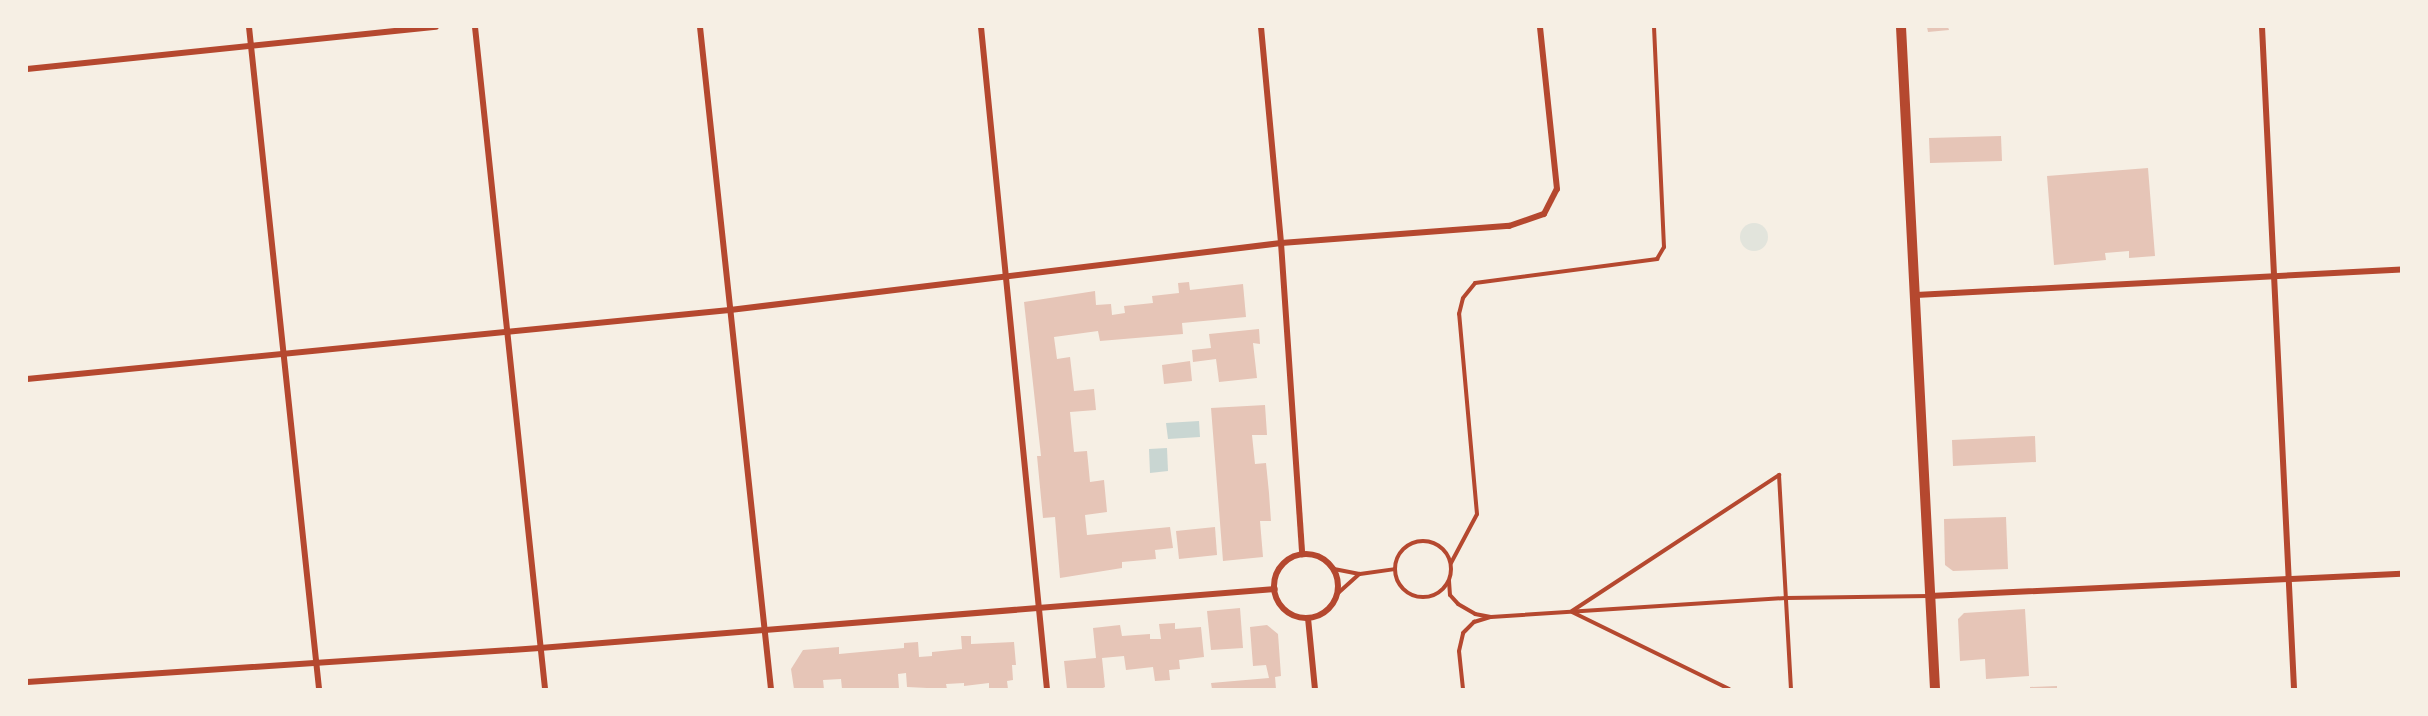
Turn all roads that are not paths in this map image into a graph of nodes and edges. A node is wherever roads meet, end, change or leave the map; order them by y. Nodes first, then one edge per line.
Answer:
1 (249, 27) edge
2 (436, 27) edge
3 (475, 27) edge
4 (700, 27) edge
5 (981, 27) edge
6 (1260, 27) edge
7 (1540, 27) edge
8 (1654, 27) edge
9 (1901, 27) edge
10 (2262, 27) edge
11 (250, 45) junction
12 (27, 69) edge
13 (1281, 243) junction
14 (2401, 270) edge
15 (1006, 274) junction
16 (2274, 277) junction
17 (1916, 295) junction
18 (730, 310) junction
19 (507, 330) junction
20 (282, 351) junction
21 (27, 379) edge
22 (1302, 554) junction
23 (1450, 563) junction
24 (1334, 569) junction
25 (1395, 569) junction
26 (1360, 574) junction
27 (2401, 574) edge
28 (2289, 580) junction
29 (1449, 581) junction
30 (1275, 589) junction
31 (1337, 594) junction
32 (1930, 596) junction
33 (1786, 598) junction
34 (1039, 608) junction
35 (1571, 612) junction
36 (1491, 617) junction
37 (1308, 618) junction
38 (764, 630) junction
39 (540, 648) junction
40 (316, 663) junction
41 (27, 682) edge
42 (319, 689) edge
43 (545, 689) edge
44 (771, 689) edge
45 (1047, 689) edge
46 (1315, 689) edge
47 (1463, 689) edge
48 (1729, 689) edge
49 (1791, 689) edge
50 (1935, 689) edge
51 (2294, 689) edge

1 - 11 street
2 - 11 street
3 - 19 street
4 - 18 street
5 - 15 street
6 - 13 street
7 - 13 street
8 - 23 lane
9 - 17 street
10 - 16 street
11 - 12 street
11 - 20 street
13 - 15 street
13 - 22 street
14 - 16 street
15 - 18 street
15 - 34 street
16 - 17 street
16 - 28 street
17 - 32 street
18 - 19 street
18 - 38 street
19 - 20 street
19 - 39 street
20 - 21 street
20 - 40 street
22 - 24 street
22 - 30 street
23 - 25 lane
23 - 29 lane
24 - 26 lane
24 - 31 street
25 - 26 lane
25 - 29 lane
26 - 31 lane
27 - 28 street
28 - 32 street
28 - 51 street
29 - 36 lane
30 - 34 street
30 - 37 street
31 - 37 street
32 - 33 lane
32 - 50 street
33 - 35 lane
33 - 35 lane
33 - 49 lane
34 - 38 street
34 - 45 street
35 - 36 lane
35 - 48 lane
36 - 47 lane
37 - 46 street
38 - 39 street
38 - 44 street
39 - 40 street
39 - 43 street
40 - 41 street
40 - 42 street

